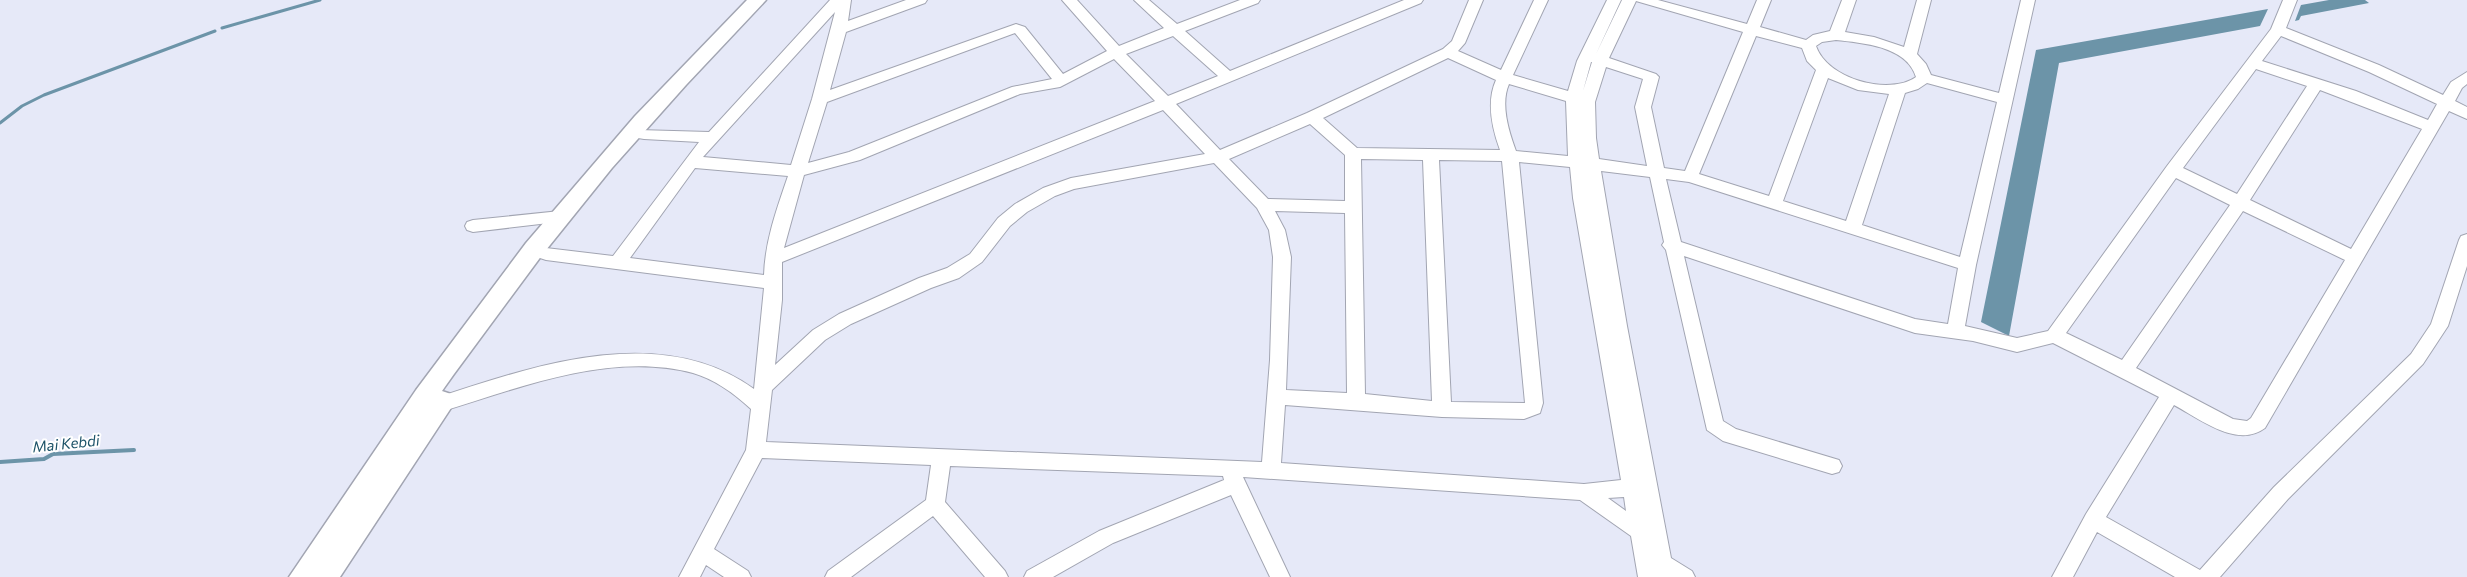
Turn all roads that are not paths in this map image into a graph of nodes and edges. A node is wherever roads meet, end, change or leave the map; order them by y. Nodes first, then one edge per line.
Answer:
1 (756, 0) edge
2 (772, 0) edge
3 (838, 0) edge
4 (844, 0) edge
5 (920, 0) edge
6 (1069, 0) edge
7 (1141, 0) edge
8 (1253, 0) edge
9 (1416, 0) edge
10 (1476, 0) edge
11 (1541, 0) edge
12 (1614, 0) edge
13 (1628, 0) edge
14 (1642, 0) edge
15 (1764, 0) edge
16 (1849, 0) edge
17 (1924, 0) edge
18 (2028, 0) edge
19 (2289, 1) edge
20 (1687, 5) edge
21 (2280, 26) junction
22 (840, 29) junction
23 (1175, 29) junction
24 (1751, 29) junction
25 (1836, 35) junction
26 (1808, 44) junction
27 (1116, 52) junction
28 (1448, 52) junction
29 (1909, 55) junction
30 (1595, 58) junction
31 (2253, 63) junction
32 (1824, 69) junction
33 (1228, 77) junction
34 (2467, 77) edge
35 (1505, 78) junction
36 (1924, 78) junction
37 (1061, 82) junction
38 (2316, 84) junction
39 (1898, 90) junction
40 (820, 99) junction
41 (2004, 99) junction
42 (1581, 100) junction
43 (2446, 102) junction
44 (1165, 103) junction
45 (2467, 114) edge
46 (1312, 117) junction
47 (2432, 126) junction
48 (644, 134) junction
49 (713, 137) junction
50 (1353, 153) junction
51 (1431, 154) junction
52 (1510, 156) junction
53 (1218, 157) junction
54 (692, 162) junction
55 (1585, 163) junction
56 (2173, 170) junction
57 (797, 171) junction
58 (1655, 172) junction
59 (1690, 177) junction
60 (2241, 202) junction
61 (1774, 204) junction
62 (1264, 205) junction
63 (1353, 207) junction
64 (560, 217) junction
65 (473, 226) dead end
66 (1852, 229) junction
67 (2467, 240) edge
68 (1671, 245) junction
69 (546, 254) junction
70 (2355, 258) junction
71 (773, 259) junction
72 (619, 262) junction
73 (1968, 265) junction
74 (773, 283) junction
75 (1964, 333) junction
76 (2054, 336) junction
77 (2125, 370) junction
78 (763, 387) junction
79 (2171, 394) junction
80 (1276, 397) junction
81 (1356, 401) junction
82 (440, 404) junction
83 (761, 406) junction
84 (1442, 409) junction
85 (756, 450) junction
86 (942, 457) junction
87 (1832, 466) dead end
88 (1271, 470) junction
89 (1233, 477) junction
90 (1639, 487) junction
91 (1584, 492) junction
92 (935, 504) junction
93 (2093, 520) junction
94 (1638, 530) junction
95 (702, 552) junction
96 (1658, 572) edge
97 (844, 574) edge
98 (302, 577) edge
99 (325, 577) edge
100 (689, 577) edge
101 (741, 577) edge
102 (998, 577) edge
103 (1034, 577) edge
104 (1280, 577) edge
105 (1685, 577) edge
106 (2062, 577) edge
107 (2194, 577) edge
108 (2207, 577) edge

1 - 64 main road
2 - 48 main road
3 - 49 street
4 - 22 street
5 - 22 street
6 - 27 street
7 - 23 street
8 - 23 street
9 - 33 street
10 - 28 street
11 - 35 street
12 - 30 street
13 - 30 street
14 - 20 street
15 - 24 street
16 - 25 street
17 - 29 street
18 - 41 street
19 - 21 street
20 - 24 street
21 - 31 street
21 - 43 street
22 - 40 street
23 - 27 street
23 - 33 street
24 - 26 street
24 - 59 street
25 - 26 street
25 - 29 street
26 - 32 street
27 - 37 street
27 - 44 street
28 - 35 street
28 - 46 street
29 - 36 street
30 - 42 street
30 - 58 street
31 - 38 street
31 - 56 street
32 - 39 street
32 - 61 street
33 - 44 street
34 - 43 street
35 - 42 street
35 - 52 street
36 - 39 street
36 - 41 street
37 - 40 street
37 - 57 street
38 - 47 street
38 - 60 street
39 - 66 street
40 - 57 street
41 - 73 street
42 - 55 street
43 - 45 street
43 - 47 street
44 - 53 street
44 - 71 street
46 - 50 street
46 - 53 street
47 - 70 street
48 - 49 street
48 - 69 main road
49 - 54 street
50 - 51 street
50 - 63 street
51 - 52 street
51 - 84 street
52 - 55 street
52 - 84 street
53 - 62 street
53 - 78 street
54 - 57 street
54 - 72 street
55 - 58 street
55 - 90 street
56 - 60 street
56 - 76 street
57 - 71 street
58 - 59 street
58 - 68 street
59 - 61 street
60 - 70 street
60 - 77 street
61 - 66 street
62 - 63 street
62 - 80 street
63 - 81 street
64 - 65 street
64 - 98 main road
66 - 73 street
67 - 108 street
68 - 75 street
68 - 87 street
69 - 72 street
69 - 82 main road
70 - 79 street
71 - 74 street
72 - 74 street
73 - 75 street
74 - 78 street
75 - 76 street
76 - 77 street
77 - 79 street
78 - 83 street
79 - 93 street
80 - 81 street
80 - 88 street
81 - 84 street
82 - 83 street
82 - 99 main road
83 - 85 street
85 - 86 street
85 - 95 street
86 - 89 street
86 - 92 street
88 - 89 street
88 - 91 street
89 - 103 street
89 - 104 street
90 - 91 street
90 - 94 street
90 - 96 street
91 - 94 street
92 - 97 street
92 - 102 street
93 - 106 street
93 - 107 street
94 - 96 street
95 - 100 street
95 - 101 street
96 - 105 street

